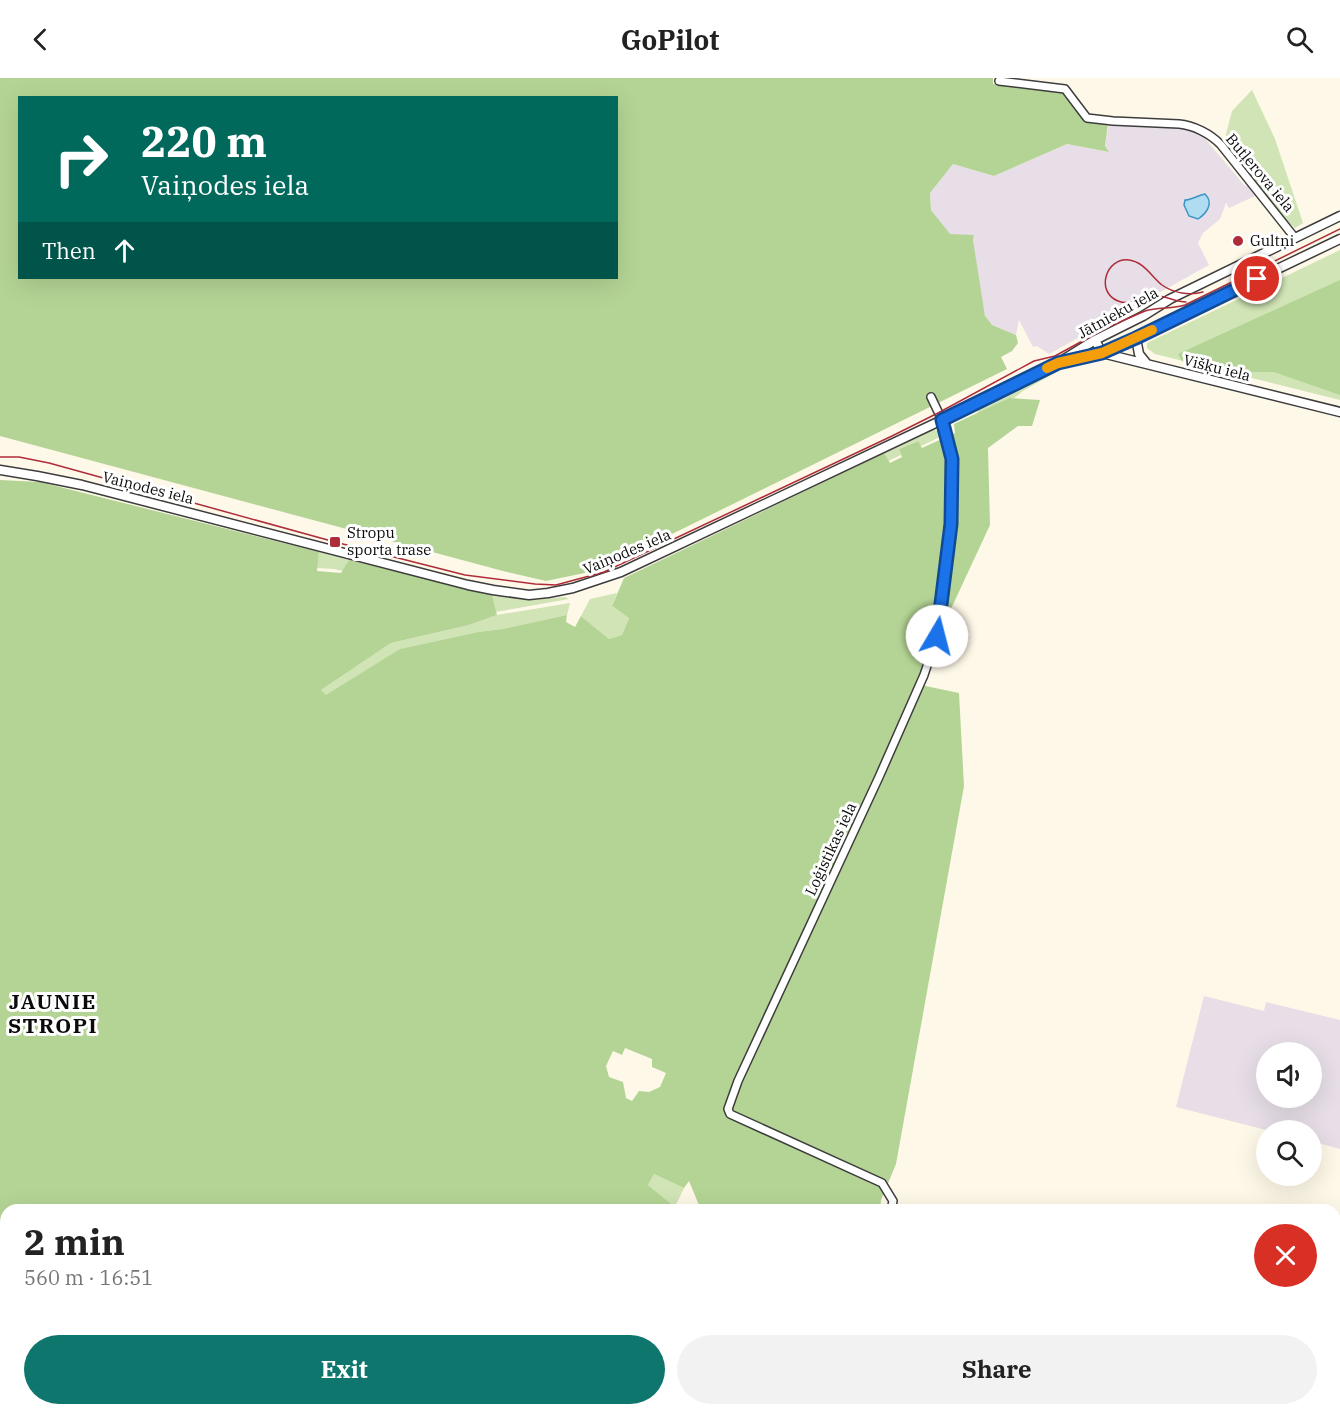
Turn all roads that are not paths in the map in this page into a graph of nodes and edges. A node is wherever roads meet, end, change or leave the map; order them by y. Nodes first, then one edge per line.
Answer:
1 (999, 81) dead end
2 (1340, 216) edge
3 (1296, 238) junction
4 (1340, 239) edge
5 (1136, 338) junction
6 (1095, 340) junction
7 (1102, 353) junction
8 (1058, 363) junction
9 (1147, 365) junction
10 (931, 397) dead end
11 (1340, 412) edge
12 (942, 420) junction
13 (0, 470) edge
14 (892, 1204) edge

1 - 3 street, Butļerova iela
2 - 3 street, Jātnieku iela
3 - 6 street, Jātnieku iela
4 - 5 street, Jātnieku iela
5 - 7 street, Jātnieku iela
5 - 9 street
6 - 7 street
6 - 8 street, Jātnieku iela
7 - 8 street, Jātnieku iela
7 - 9 street, Višķu iela
8 - 12 street, Vaiņodes iela
9 - 11 street, Višķu iela
10 - 12 street, Loģistikas iela
12 - 13 street, Vaiņodes iela
12 - 14 street, Loģistikas iela

